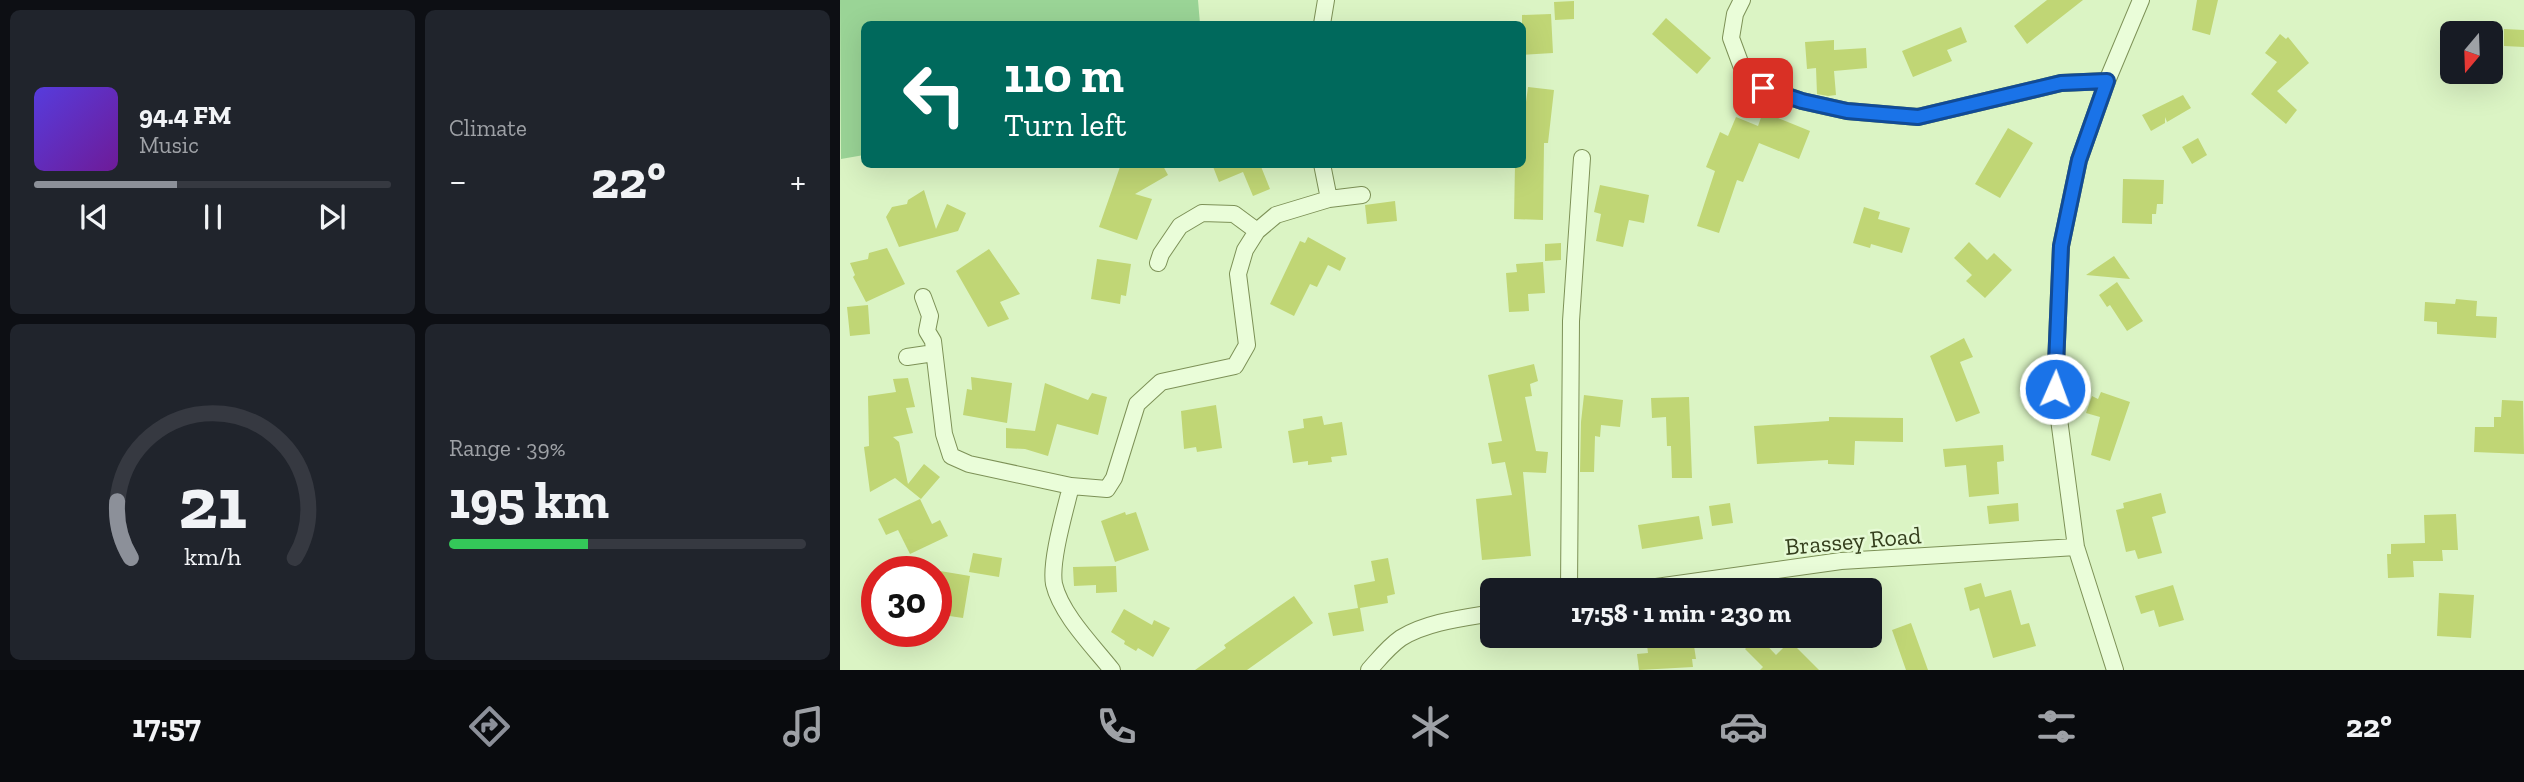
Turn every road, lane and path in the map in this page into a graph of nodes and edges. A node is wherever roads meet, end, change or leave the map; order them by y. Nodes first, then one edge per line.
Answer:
1 (1326, 0) edge
2 (1742, 0) edge
3 (2141, 0) edge
4 (1322, 21) edge
5 (2107, 81) junction
6 (1582, 158) dead end
7 (1323, 168) edge
8 (1362, 195) dead end
9 (1329, 198) junction
10 (1257, 231) junction
11 (1158, 263) dead end
12 (923, 297) dead end
13 (934, 353) junction
14 (906, 357) dead end
15 (1071, 486) junction
16 (2076, 547) junction
17 (1569, 578) edge
18 (1720, 578) edge
19 (1480, 615) edge
20 (1112, 670) edge
21 (1369, 670) edge
22 (2115, 670) edge

1 - 4 street
2 - 5 street
3 - 5 street
5 - 16 street
6 - 17 street
7 - 9 street
8 - 9 street
9 - 10 street
10 - 11 street
10 - 15 street
12 - 13 street
13 - 14 street
13 - 15 street
15 - 20 street
16 - 18 street, Brassey Road
16 - 22 street
19 - 21 street

